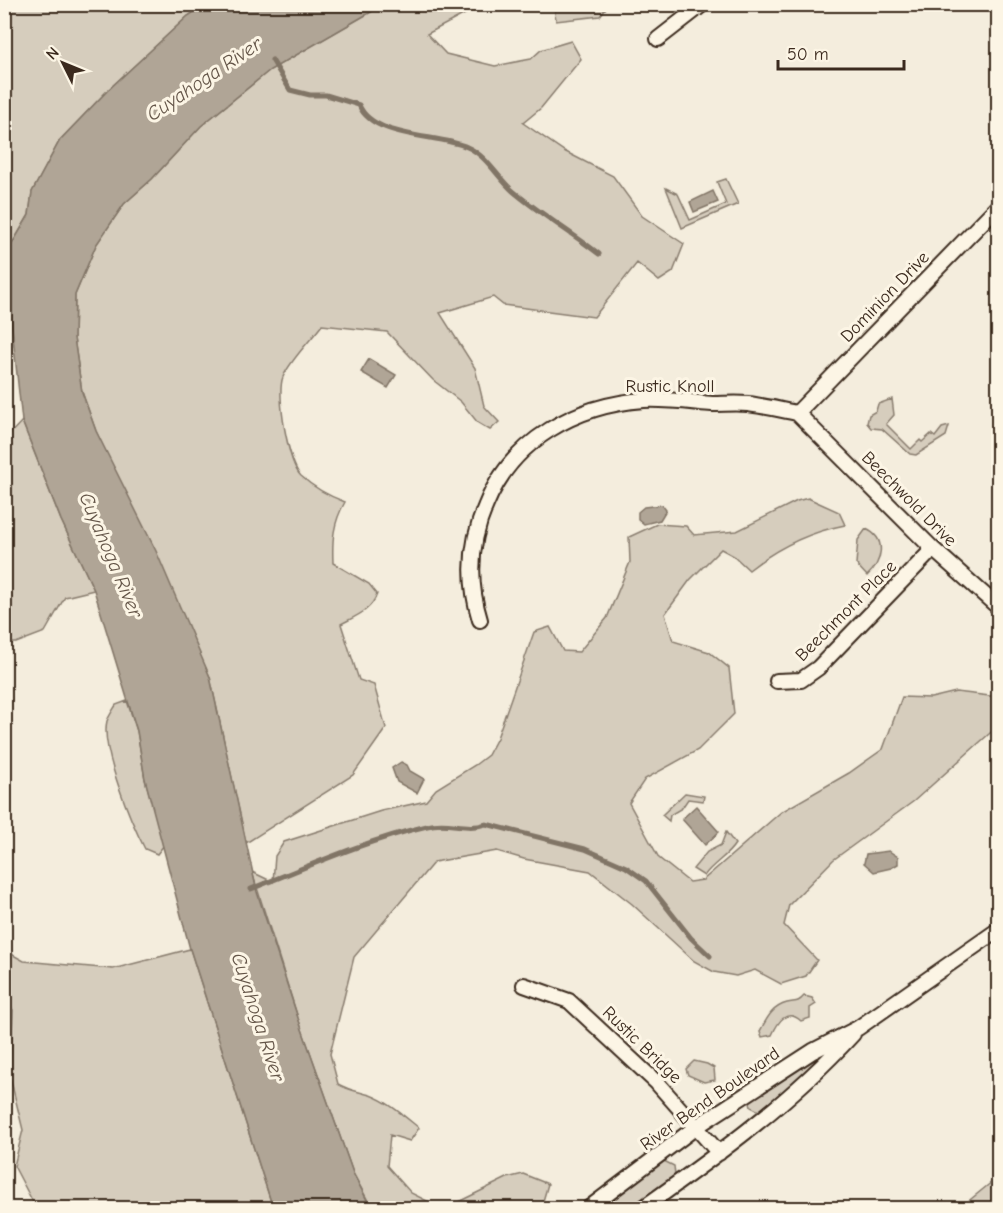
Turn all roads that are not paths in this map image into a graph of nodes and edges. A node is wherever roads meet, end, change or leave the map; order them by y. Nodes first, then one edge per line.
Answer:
1 (703, 4) edge
2 (658, 39) dead end
3 (999, 206) edge
4 (797, 413) junction
5 (933, 549) junction
6 (999, 608) edge
7 (480, 620) dead end
8 (777, 681) dead end
9 (999, 930) edge
10 (524, 985) dead end
11 (858, 1028) junction
12 (696, 1127) junction
13 (719, 1153) junction
14 (589, 1209) edge
15 (643, 1209) edge

1 - 2 street
3 - 4 street, Dominion Drive
4 - 5 street, Beechwold Drive
4 - 7 street, Rustic Knoll
5 - 6 street, Beechwold Drive
5 - 8 street, Beechmont Place
9 - 11 street, River Bend Boulevard
10 - 12 street, Rustic Bridge
11 - 12 street, River Bend Boulevard
11 - 13 street, River Bend Boulevard
12 - 13 street, Rustic Bridge
12 - 14 street, River Bend Boulevard
13 - 15 street, River Bend Boulevard

